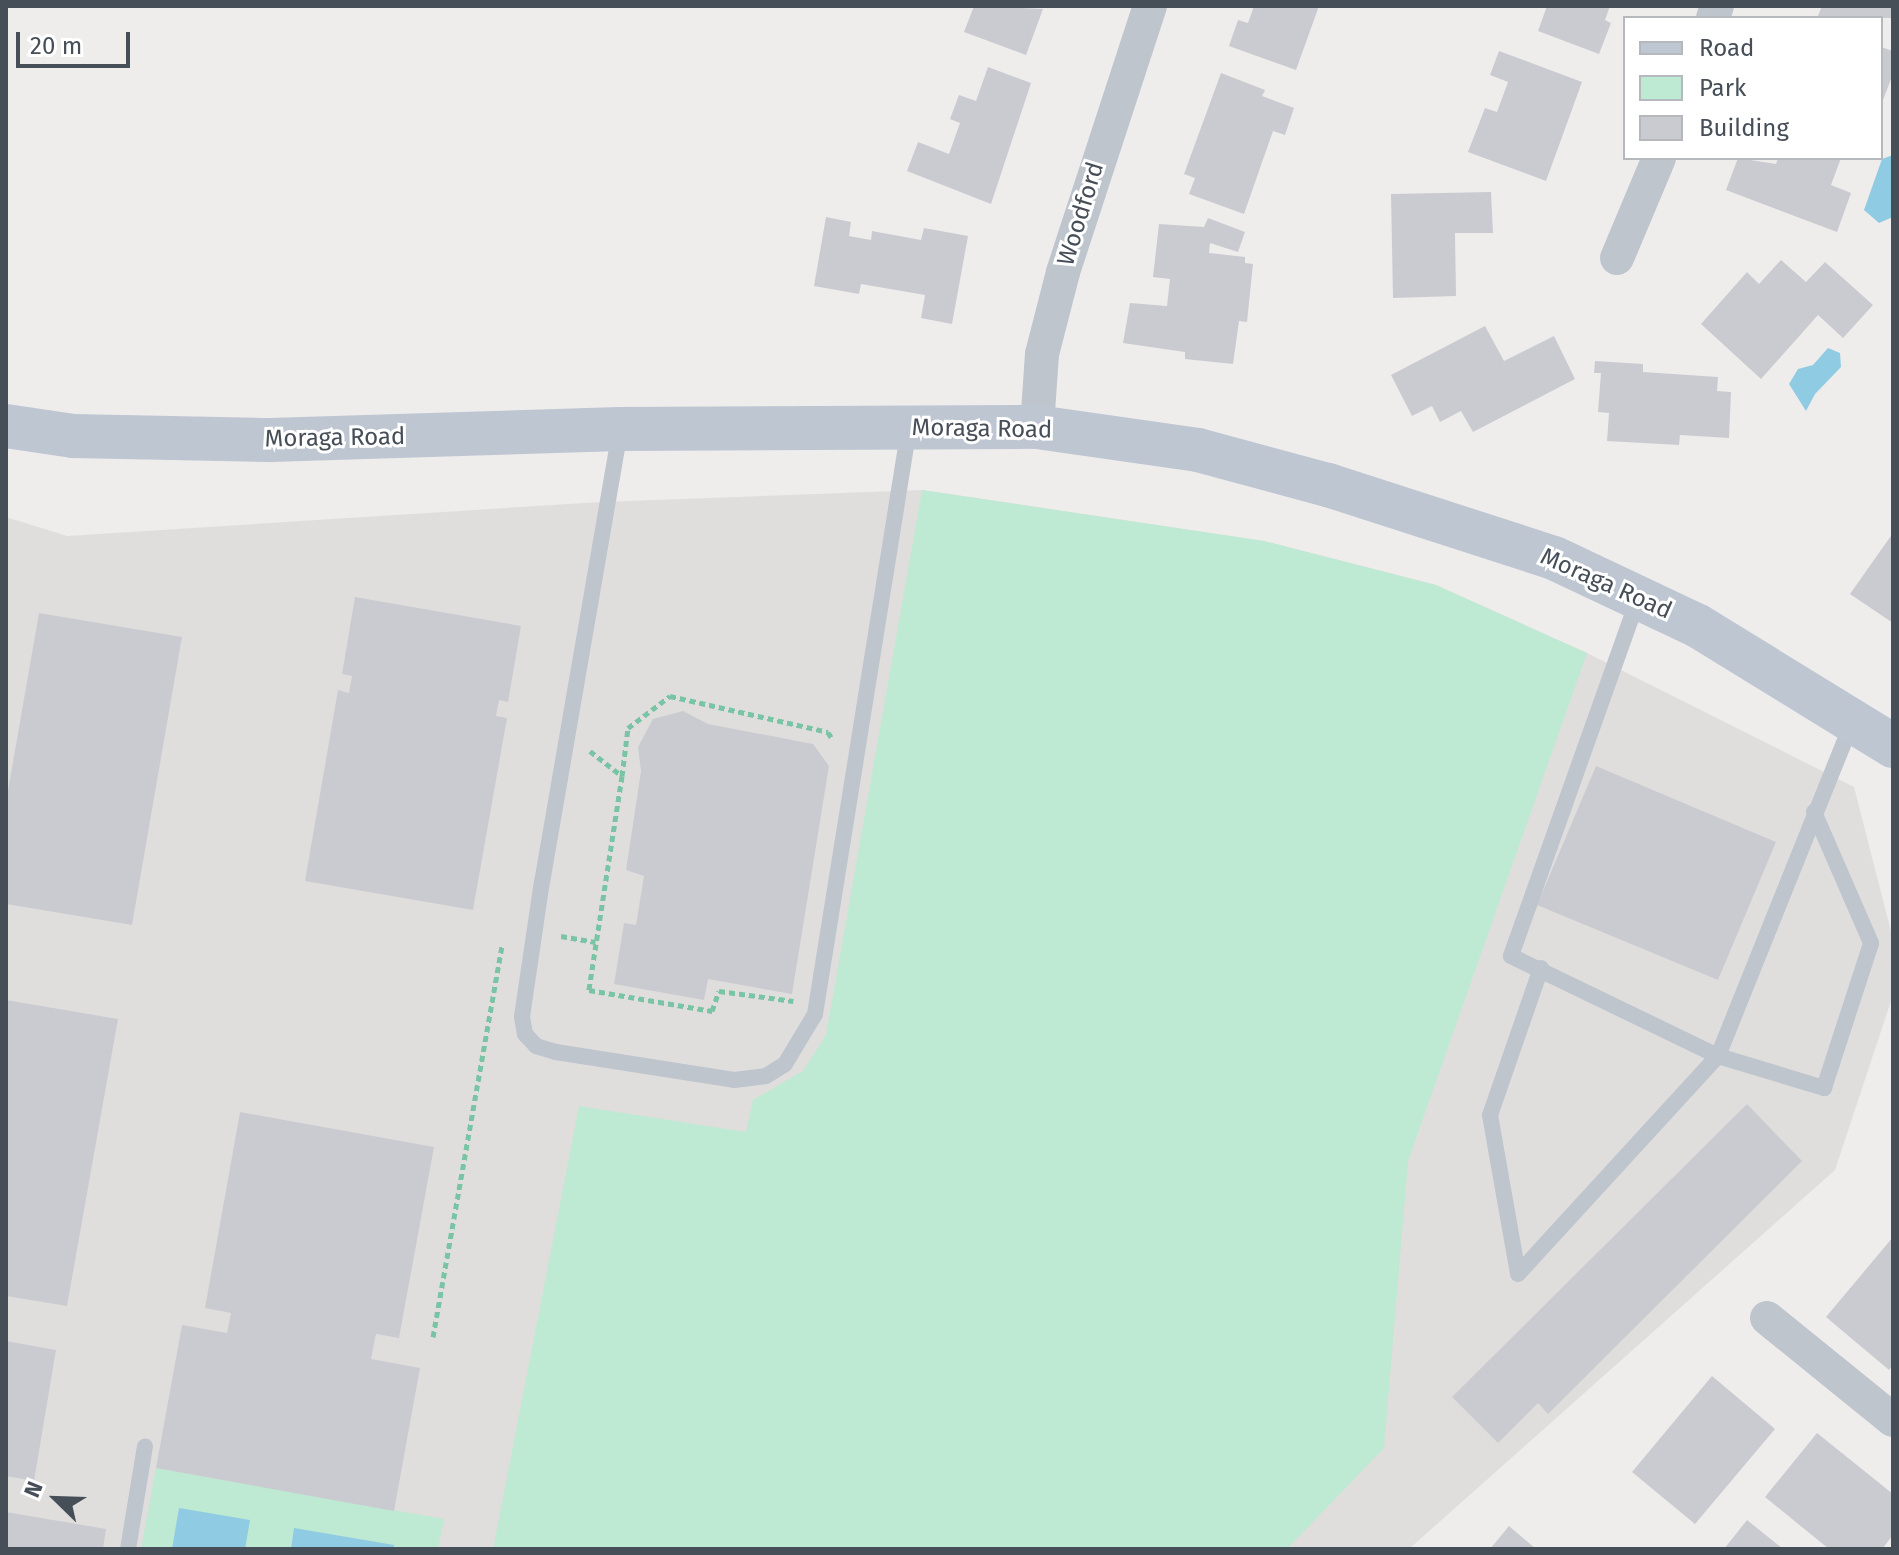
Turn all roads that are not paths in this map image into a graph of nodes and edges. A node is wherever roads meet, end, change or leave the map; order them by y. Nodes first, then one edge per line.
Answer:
1 (1150, 6) edge
2 (1658, 160) edge
3 (1617, 258) dead end
4 (6, 426) edge
5 (909, 427) junction
6 (1037, 427) junction
7 (620, 429) junction
8 (1638, 598) junction
9 (1853, 721) junction
10 (1893, 746) edge
11 (1814, 812) junction
12 (1541, 968) junction
13 (1718, 1056) junction
14 (1767, 1318) dead end
15 (1893, 1420) edge
16 (145, 1446) dead end
17 (128, 1549) edge

1 - 6 street, Woodford
2 - 3 street
4 - 7 main road, Moraga Road
5 - 6 main road, Moraga Road
5 - 7 main road, Moraga Road
5 - 7 lane
6 - 8 main road, Moraga Road
8 - 9 main road, Moraga Road
8 - 12 lane
9 - 10 main road, Moraga Road
9 - 11 lane
11 - 13 lane
11 - 13 lane
12 - 13 lane
12 - 13 lane
14 - 15 street
16 - 17 lane

